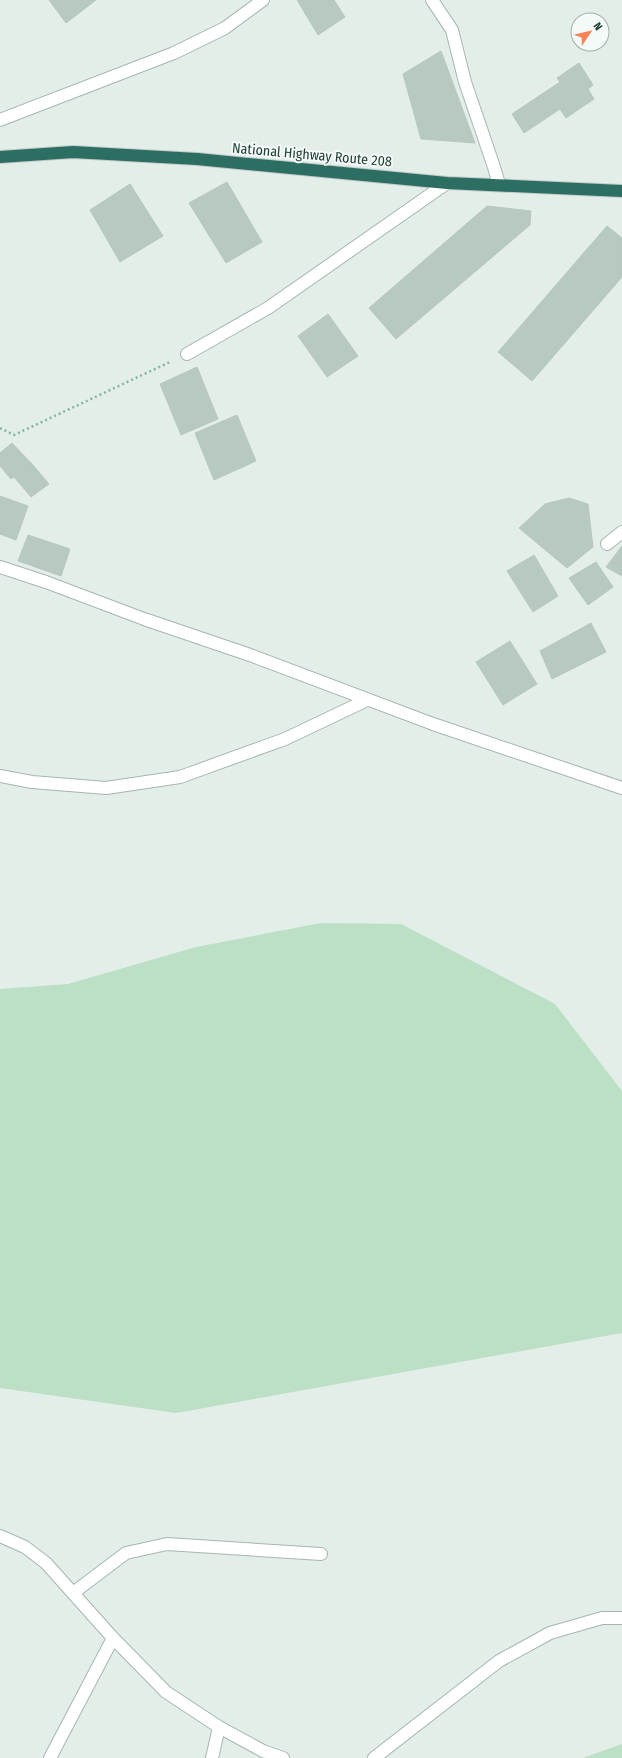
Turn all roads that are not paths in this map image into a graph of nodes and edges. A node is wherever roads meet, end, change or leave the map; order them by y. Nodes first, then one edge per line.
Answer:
1 (263, 0) edge
2 (432, 0) edge
3 (0, 120) edge
4 (0, 157) edge
5 (447, 183) junction
6 (499, 184) junction
7 (622, 191) edge
8 (188, 354) road end
9 (622, 532) edge
10 (607, 544) dead end
11 (0, 567) edge
12 (367, 700) junction
13 (0, 776) edge
14 (622, 788) edge
15 (0, 1536) edge
16 (321, 1554) dead end
17 (73, 1593) junction
18 (622, 1618) edge
19 (113, 1638) junction
20 (219, 1727) junction
21 (50, 1758) edge
22 (212, 1758) edge
23 (283, 1758) edge
24 (374, 1758) edge

1 - 3 street
2 - 6 street
4 - 5 highway, National Highway Route 208
5 - 6 highway, National Highway Route 208
5 - 8 street
6 - 7 highway, National Highway Route 208
9 - 10 street
11 - 12 street
12 - 13 street
12 - 14 street
15 - 17 street
16 - 17 street
17 - 19 street
18 - 24 street
19 - 20 street
19 - 21 street
20 - 22 street
20 - 23 street

